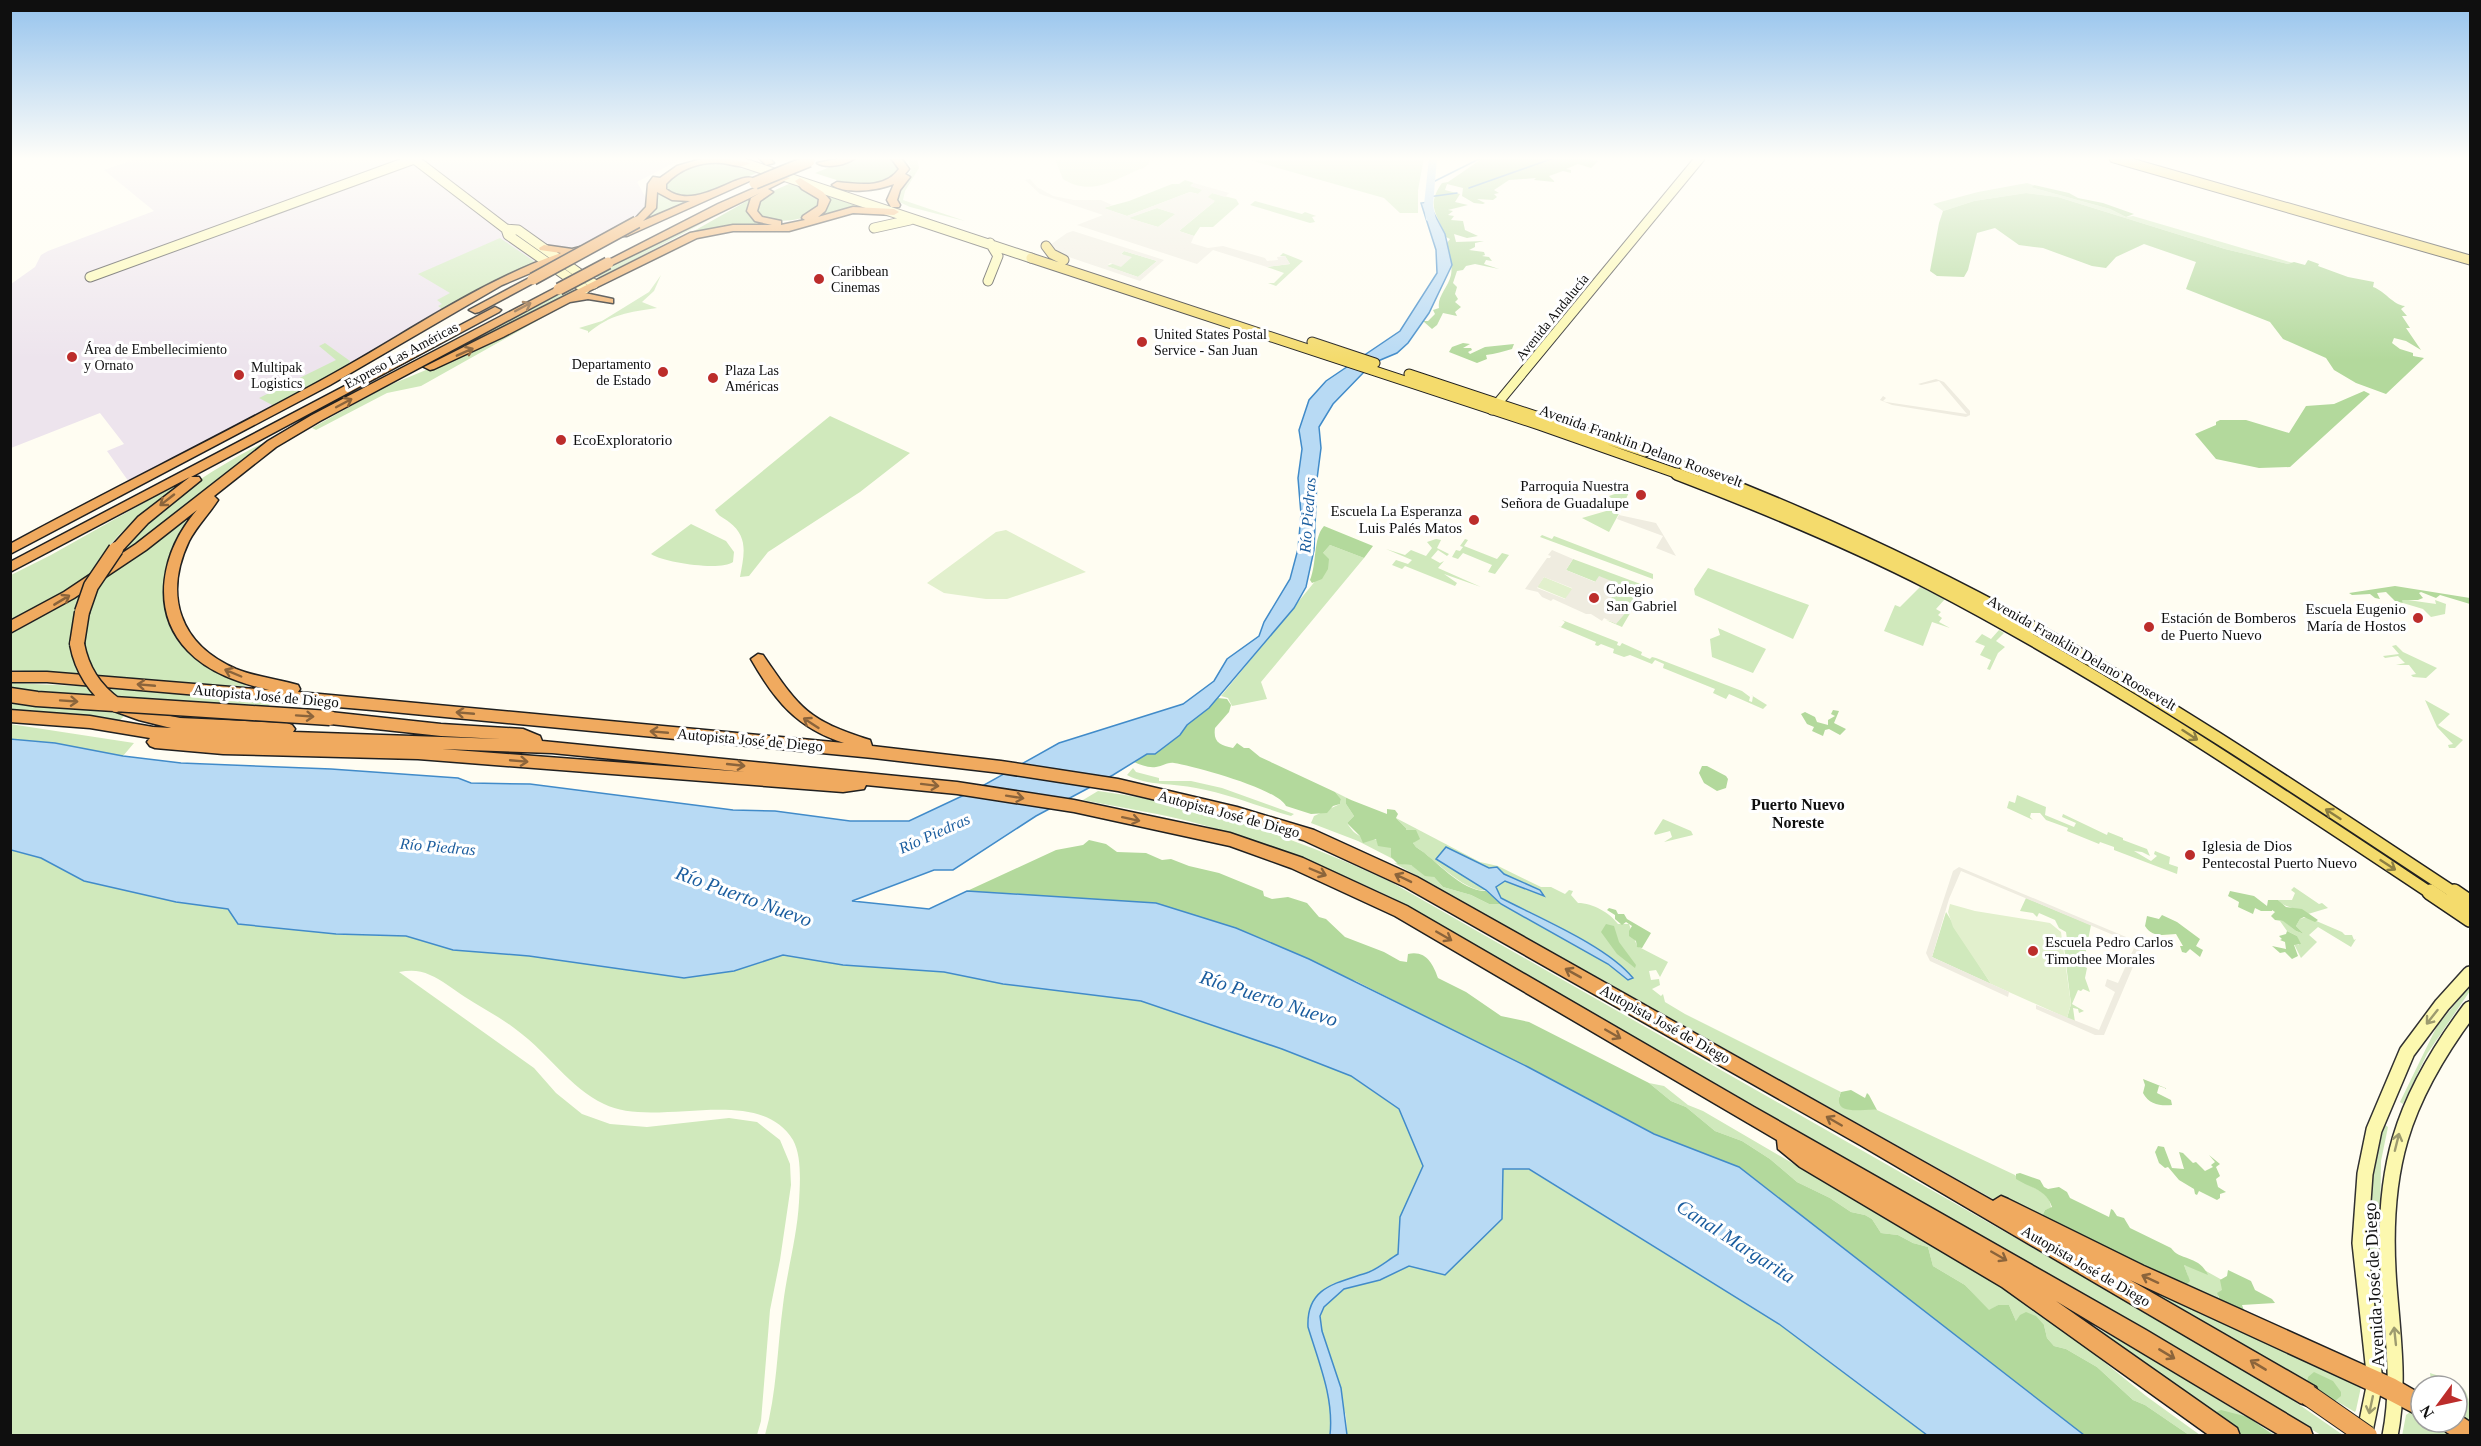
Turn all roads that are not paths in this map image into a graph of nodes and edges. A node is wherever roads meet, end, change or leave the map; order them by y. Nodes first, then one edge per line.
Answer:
1 (231, 225) edge
2 (502, 225) edge
3 (631, 225) edge
4 (640, 225) edge
5 (679, 225) edge
6 (702, 225) edge
7 (801, 225) edge
8 (882, 225) edge
9 (935, 225) edge
10 (947, 225) edge
11 (1644, 225) edge
12 (2350, 225) edge
13 (2369, 225) edge
14 (874, 228) dead end
15 (506, 229) junction
16 (990, 243) junction
17 (1046, 246) dead end
18 (544, 248) junction
19 (586, 248) junction
20 (660, 250) junction
21 (1031, 253) junction
22 (2470, 254) edge
23 (558, 258) junction
24 (1064, 260) junction
25 (2470, 260) edge
26 (545, 262) junction
27 (516, 275) junction
28 (90, 277) dead end
29 (988, 281) dead end
30 (554, 285) junction
31 (589, 286) junction
32 (609, 301) dead end
33 (560, 302) junction
34 (418, 340) junction
35 (1349, 359) junction
36 (371, 389) junction
37 (1496, 406) junction
38 (308, 410) junction
39 (264, 435) junction
40 (251, 459) junction
41 (164, 469) junction
42 (77, 519) junction
43 (10, 550) edge
44 (10, 562) edge
45 (10, 568) edge
46 (10, 628) edge
47 (758, 659) dead end
48 (10, 677) edge
49 (10, 695) edge
50 (372, 705) junction
51 (10, 716) edge
52 (38, 718) junction
53 (451, 742) junction
54 (552, 747) junction
55 (884, 753) junction
56 (893, 781) junction
57 (2470, 903) edge
58 (2470, 919) edge
59 (2470, 974) edge
60 (2470, 1009) edge
61 (1747, 1113) junction
62 (1869, 1140) junction
63 (1978, 1261) junction
64 (2375, 1382) junction
65 (2398, 1393) junction
66 (2409, 1399) edge
67 (2301, 1434) edge
68 (2213, 1436) edge
69 (2229, 1436) edge
70 (2366, 1436) edge
71 (2390, 1436) edge

1 - 28 main road
2 - 15 main road
3 - 34 highway, bridge
4 - 19 highway
5 - 30 highway, Expreso Las Américas, bridge
6 - 20 highway
7 - 20 highway
8 - 14 main road
9 - 16 main road, Avenida Franklin Delano Roosevelt
10 - 21 main road, Avenida Franklin Delano Roosevelt
11 - 37 main road, Avenida Andalucía
12 - 25 main road
13 - 22 main road
15 - 18 main road
15 - 26 main road
16 - 21 main road, Avenida Franklin Delano Roosevelt
16 - 29 main road
17 - 24 main road
18 - 19 highway
18 - 23 main road
19 - 23 highway
20 - 31 highway
21 - 24 main road, Avenida Franklin Delano Roosevelt
21 - 35 main road, Avenida Franklin Delano Roosevelt
23 - 26 highway
23 - 31 main road
24 - 35 main road, Avenida Franklin Delano Roosevelt
26 - 27 highway
26 - 31 main road
27 - 34 highway
27 - 41 highway
36 -> 30 highway, Expreso Las Américas
30 - 38 highway, Expreso Las Américas
31 - 33 highway
32 - 33 highway
36 -> 33 highway
34 - 38 highway
35 - 37 main road, Avenida Franklin Delano Roosevelt
38 -> 36 highway, Expreso Las Américas
57 -> 37 main road, Avenida Franklin Delano Roosevelt
37 -> 58 main road, Avenida Franklin Delano Roosevelt
38 - 39 highway, Expreso Las Américas
38 - 39 highway
39 - 40 highway, Expreso Las Américas
39 - 42 highway
39 - 45 highway, Expreso Las Américas
39 -> 53 highway, bridge
46 -> 40 highway, Expreso Las Américas
50 -> 40 highway
41 - 42 highway
41 - 43 highway
42 - 44 highway
55 -> 47 highway
50 -> 48 highway, Autopista José de Diego
49 -> 54 highway, bridge
55 -> 50 highway, Autopista José de Diego
51 - 52 highway, Autopista José de Diego
52 - 53 highway, Autopista José de Diego
52 -> 56 highway
53 - 54 highway, Autopista José de Diego
54 -> 56 highway, Autopista José de Diego
62 -> 55 highway, Autopista José de Diego
56 -> 61 highway, Autopista José de Diego
59 -> 64 main road, Avenida José de Diego
65 -> 60 main road, Avenida José de Diego
61 - 63 highway
61 -> 67 highway, Autopista José de Diego
64 -> 62 highway
70 -> 62 highway, Autopista José de Diego, bridge
63 - 68 highway
63 - 69 highway
64 - 65 highway
64 -> 70 main road, Avenida José de Diego
65 - 66 highway
65 - 71 main road, Avenida José de Diego

